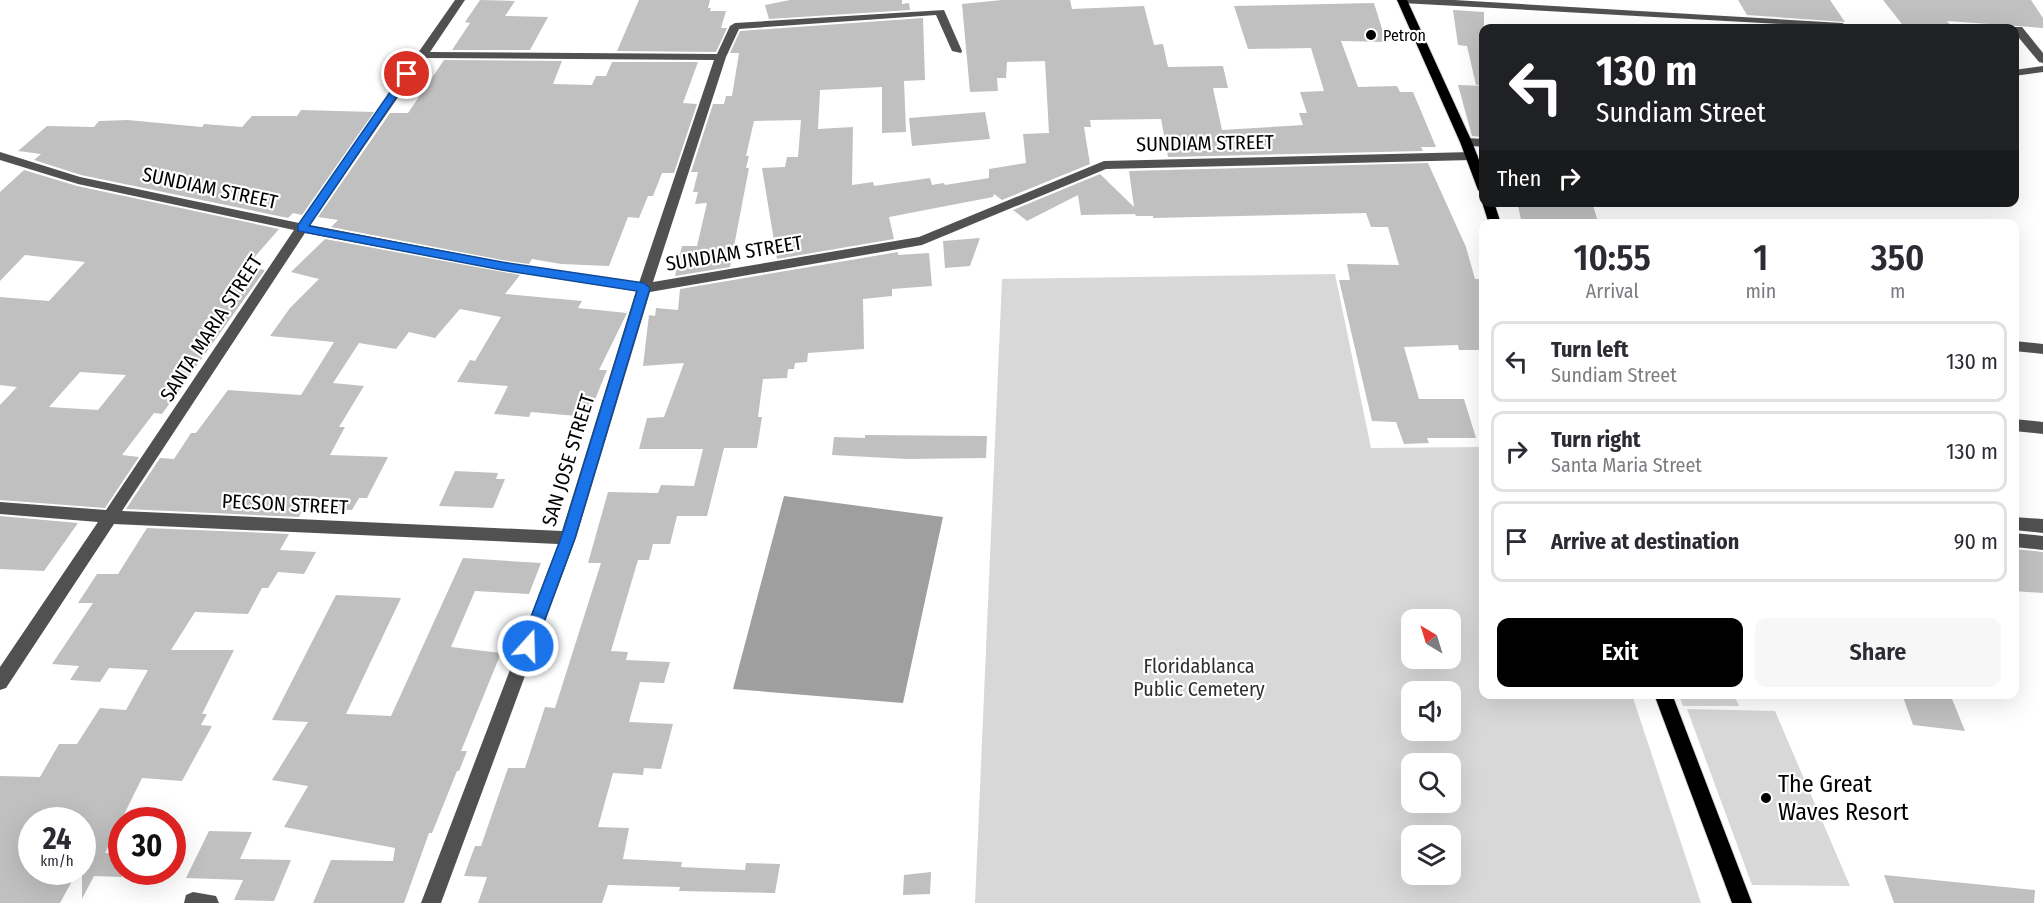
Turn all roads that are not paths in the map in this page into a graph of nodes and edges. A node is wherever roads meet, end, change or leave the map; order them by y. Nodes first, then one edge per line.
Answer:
1 (460, 0) edge
2 (1402, 0) edge
3 (1808, 24) edge
4 (2019, 30) edge
5 (957, 51) dead end
6 (420, 55) junction
7 (721, 57) junction
8 (2043, 60) edge
9 (2043, 69) edge
10 (2019, 72) edge
11 (1466, 142) junction
12 (1479, 143) edge
13 (1472, 156) junction
14 (5, 157) edge
15 (0, 170) edge
16 (1479, 176) edge
17 (302, 228) junction
18 (644, 288) junction
19 (2019, 347) edge
20 (2043, 349) edge
21 (2019, 426) edge
22 (2043, 428) edge
23 (0, 508) edge
24 (112, 517) junction
25 (2019, 524) edge
26 (2043, 526) edge
27 (568, 538) junction
28 (2019, 541) edge
29 (2043, 543) edge
30 (0, 682) edge
31 (1665, 699) edge
32 (431, 903) edge
33 (1742, 903) edge

1 - 6 street, SANTA MARIA STREET
2 - 3 street
2 - 11 main road
4 - 8 street
5 - 7 street, SAN JOSE STREET
6 - 7 street
6 - 17 street, SANTA MARIA STREET
7 - 18 street, SAN JOSE STREET
9 - 10 street
11 - 12 street
11 - 13 main road
13 - 16 main road
13 - 18 street, SUNDIAM STREET
14 - 15 street
14 - 17 street, SUNDIAM STREET
17 - 18 street, SUNDIAM STREET
17 - 24 street, SANTA MARIA STREET
18 - 27 street, SAN JOSE STREET
19 - 20 street
21 - 22 street
23 - 24 street, PECSON STREET
24 - 27 street, PECSON STREET
24 - 30 street, SANTA MARIA STREET
25 - 26 street
27 - 32 street, SAN JOSE STREET
28 - 29 street
31 - 33 main road

